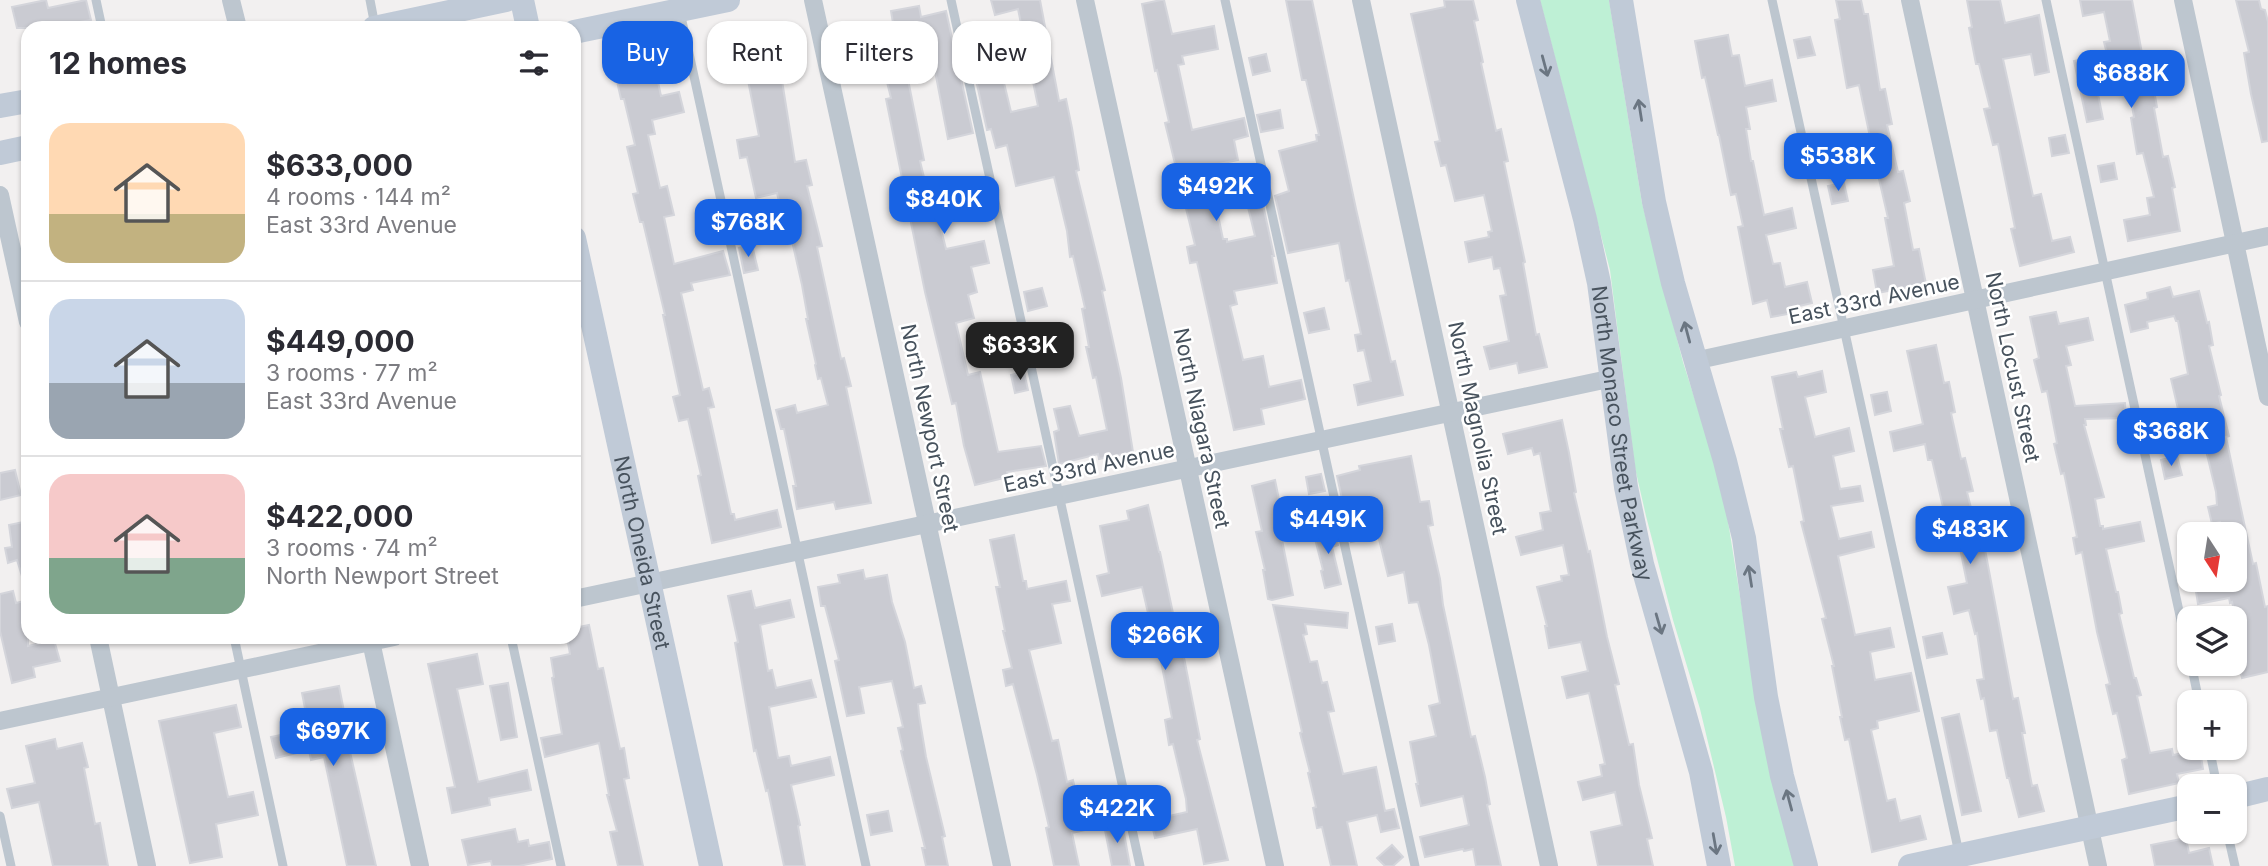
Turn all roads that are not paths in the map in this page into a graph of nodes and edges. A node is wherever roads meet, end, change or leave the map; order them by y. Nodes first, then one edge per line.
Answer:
1 (96, 0) edge
2 (232, 0) edge
3 (370, 0) edge
4 (506, 0) edge
5 (522, 0) edge
6 (728, 0) edge
7 (813, 0) edge
8 (951, 0) edge
9 (1085, 0) edge
10 (1225, 0) edge
11 (1362, 0) edge
12 (1528, 0) edge
13 (1622, 0) edge
14 (1772, 0) edge
15 (1909, 0) edge
16 (2046, 0) edge
17 (2183, 0) edge
18 (680, 10) junction
19 (100, 21) edge
20 (236, 21) edge
21 (374, 21) edge
22 (408, 21) edge
23 (526, 21) edge
24 (581, 31) edge
25 (21, 102) edge
26 (0, 107) edge
27 (21, 148) edge
28 (0, 153) edge
29 (0, 195) edge
30 (2268, 236) edge
31 (2235, 244) junction
32 (581, 270) edge
33 (2105, 272) junction
34 (21, 290) edge
35 (1975, 301) junction
36 (1844, 329) junction
37 (1695, 361) junction
38 (1612, 378) junction
39 (2268, 397) edge
40 (1451, 412) junction
41 (1322, 440) junction
42 (1188, 469) junction
43 (1059, 496) junction
44 (928, 525) junction
45 (797, 552) junction
46 (650, 583) junction
47 (581, 598) edge
48 (2178, 606) edge
49 (99, 644) edge
50 (235, 644) edge
51 (350, 644) edge
52 (372, 644) edge
53 (513, 644) edge
54 (241, 670) junction
55 (111, 697) junction
56 (0, 721) edge
57 (2268, 789) edge
58 (2247, 794) edge
59 (2177, 810) edge
60 (0, 816) edge
61 (2090, 828) junction
62 (2230, 844) edge
63 (1960, 861) edge
64 (11, 866) edge
65 (147, 866) edge
66 (283, 866) edge
67 (420, 866) edge
68 (561, 866) edge
69 (711, 866) edge
70 (866, 866) edge
71 (1002, 866) edge
72 (1140, 866) edge
73 (1275, 866) edge
74 (1415, 866) edge
75 (1549, 866) edge
76 (1719, 866) edge
77 (1806, 866) edge
78 (1910, 866) edge
79 (2098, 866) edge
80 (2235, 866) edge

1 - 19 lane
2 - 20 street
3 - 21 lane
4 - 22 street
5 - 23 street
6 - 18 street
7 - 44 street, North Newport Street
8 - 43 lane
9 - 42 street, North Niagara Street
10 - 41 lane
11 - 40 street, North Magnolia Street
12 -> 38 street, North Monaco Street Parkway
37 -> 13 street
14 - 36 lane
15 - 35 street, North Locust Street
16 - 33 lane
17 - 31 street
18 - 24 street
18 - 45 lane
25 - 26 street
27 - 28 street
29 - 34 street
30 - 31 street, East 33rd Avenue
31 - 33 street, East 33rd Avenue
31 - 39 street
32 - 46 street, North Oneida Street
33 - 35 street, East 33rd Avenue
33 - 48 lane
35 - 36 street, East 33rd Avenue
35 - 61 street, North Locust Street
36 - 37 street, East 33rd Avenue
36 - 63 lane
77 -> 37 street
38 - 40 street, East 33rd Avenue
38 -> 76 street, North Monaco Street Parkway
40 - 41 street, East 33rd Avenue
40 - 75 street, North Magnolia Street
41 - 42 street, East 33rd Avenue
41 - 74 lane
42 - 43 street, East 33rd Avenue
42 - 73 street, North Niagara Street
43 - 44 street, East 33rd Avenue
43 - 72 lane
44 - 45 street, East 33rd Avenue
44 - 71 street, North Newport Street
45 - 46 street, East 33rd Avenue
45 - 70 lane
46 - 47 street, East 33rd Avenue
46 - 69 street, North Oneida Street
49 - 55 street
50 - 54 lane
51 - 54 street
52 - 67 street
53 - 68 lane
54 - 55 street
54 - 66 lane
55 - 56 street
55 - 65 street
57 - 58 street
59 - 61 street
60 - 64 lane
61 - 63 street
61 - 79 street, North Locust Street
62 - 80 lane
63 - 78 street

